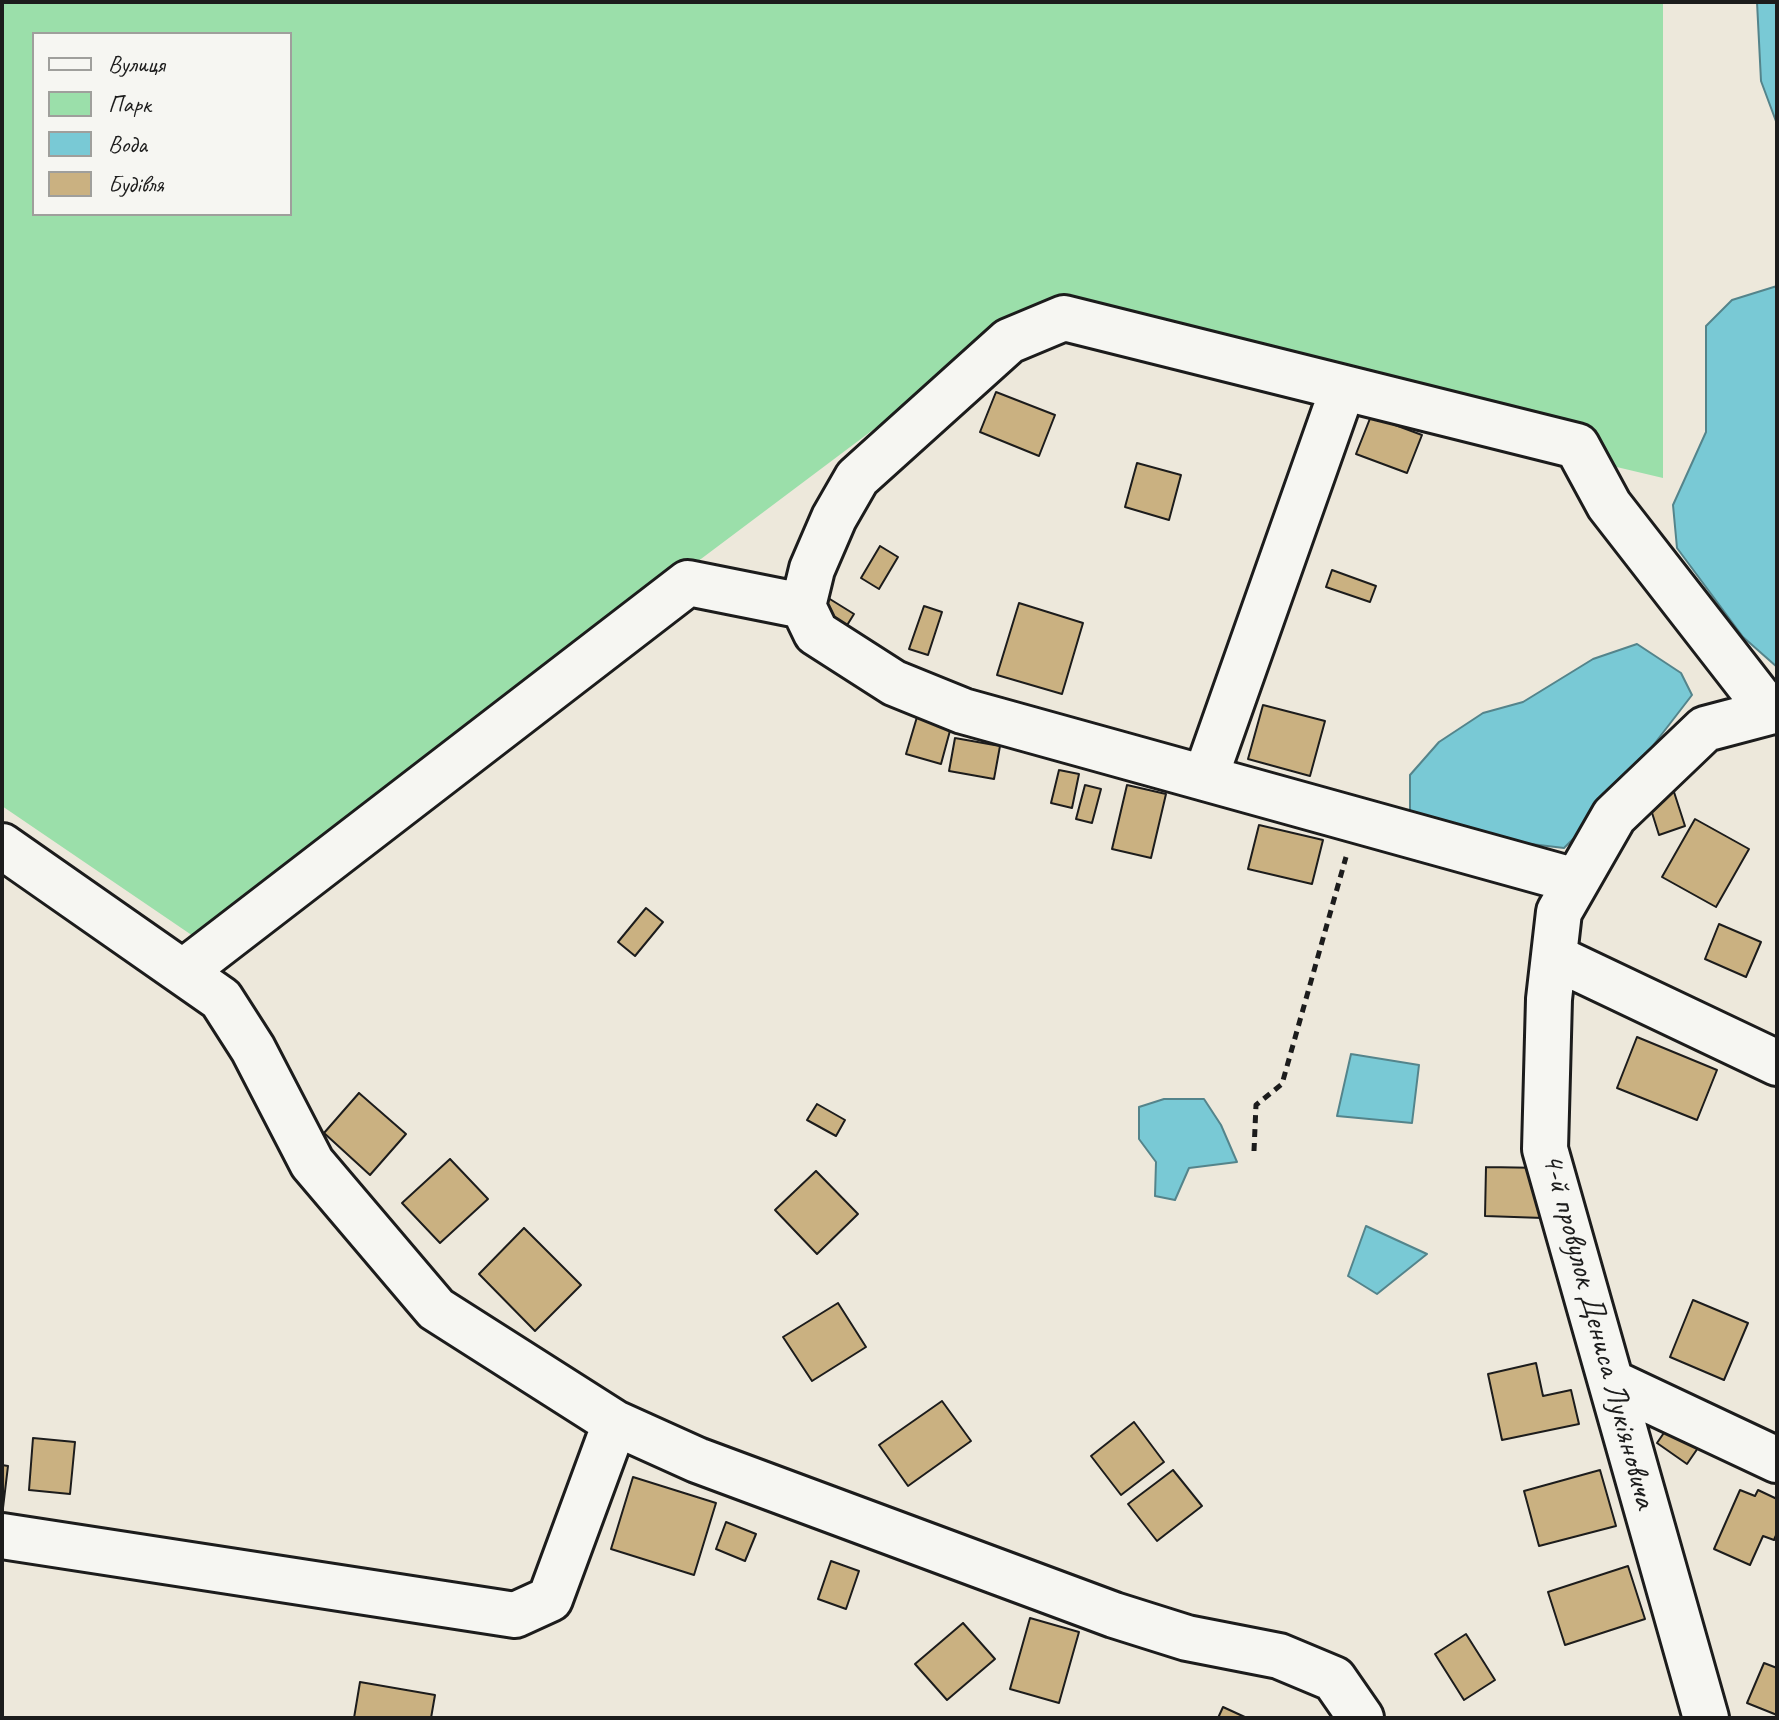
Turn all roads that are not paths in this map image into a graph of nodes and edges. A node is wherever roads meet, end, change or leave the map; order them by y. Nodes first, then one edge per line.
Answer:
1 (1343, 388) junction
2 (803, 606) junction
3 (1773, 711) edge
4 (1205, 778) junction
5 (2, 846) edge
6 (1576, 881) junction
7 (1554, 957) junction
8 (183, 972) junction
9 (1777, 1063) edge
10 (1611, 1382) junction
11 (615, 1423) junction
12 (1777, 1460) edge
13 (2, 1536) edge
14 (1361, 1718) edge
15 (1706, 1718) edge

1 - 2 street
1 - 3 street
1 - 4 street
2 - 4 street
2 - 8 street
3 - 6 street, 4-й провулок Дениса Лукіяновича
4 - 6 street
5 - 8 street
6 - 7 street, 4-й провулок Дениса Лукіяновича
7 - 9 street
7 - 10 street, 4-й провулок Дениса Лукіяновича
8 - 11 street
10 - 12 street
10 - 15 street, 4-й провулок Дениса Лукіяновича
11 - 13 street
11 - 14 street

